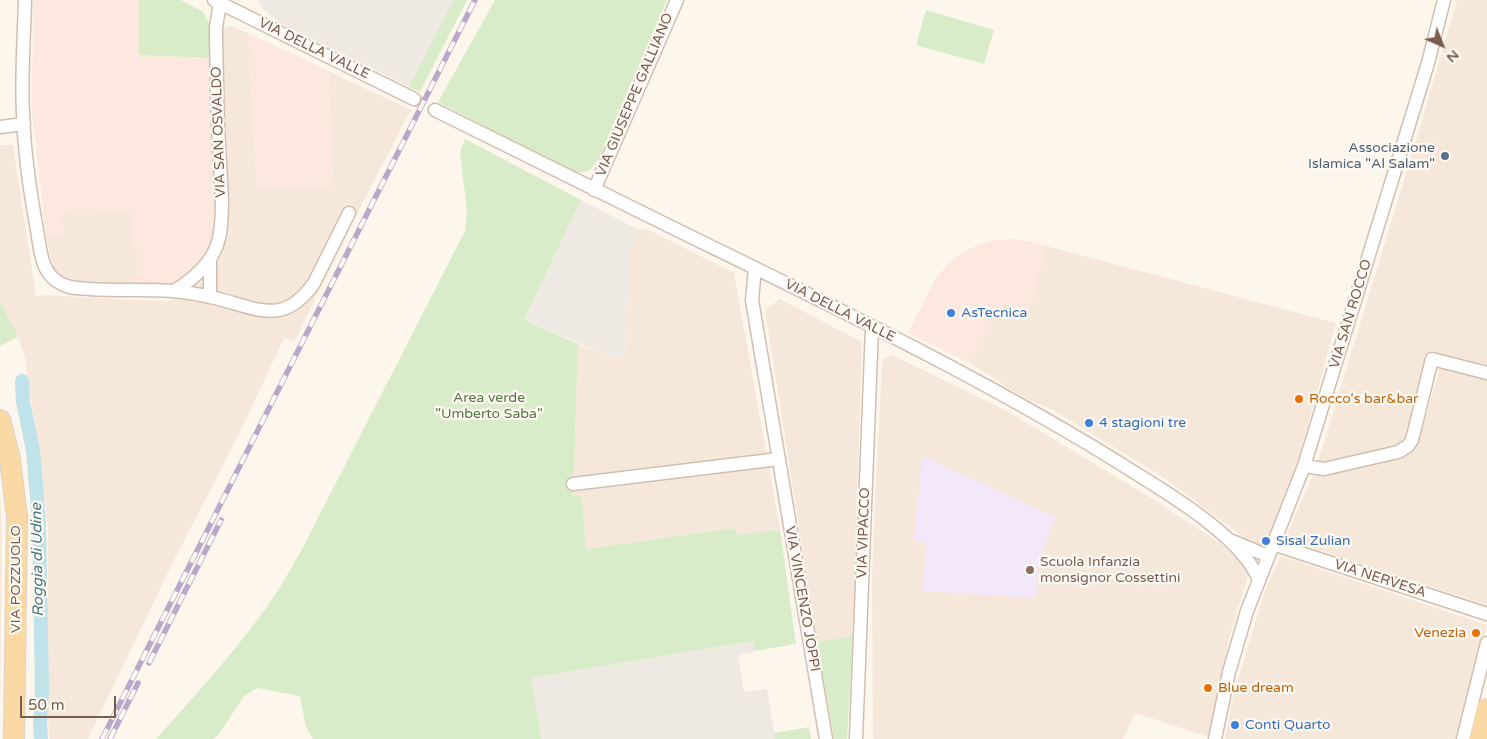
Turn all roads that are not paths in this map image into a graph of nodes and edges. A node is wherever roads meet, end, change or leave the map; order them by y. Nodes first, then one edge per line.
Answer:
1 (25, 0) edge
2 (676, 0) edge
3 (1444, 0) edge
4 (217, 1) edge
5 (414, 99) tunnel mouth
6 (435, 110) tunnel mouth
7 (24, 124) junction
8 (0, 127) edge
9 (594, 190) junction
10 (349, 213) dead end
11 (210, 259) junction
12 (755, 268) junction
13 (174, 291) junction
14 (210, 297) junction
15 (872, 327) junction
16 (1487, 373) edge
17 (0, 420) edge
18 (779, 459) junction
19 (1304, 466) junction
20 (573, 484) dead end
21 (1230, 540) junction
22 (1274, 544) junction
23 (1268, 556) junction
24 (1258, 580) junction
25 (1487, 614) edge
26 (1487, 643) edge
27 (1487, 709) edge
28 (14, 739) edge
29 (826, 739) edge
30 (856, 739) edge
31 (1215, 739) edge
32 (1462, 739) edge
33 (1480, 739) edge

1 - 7 street
2 - 9 street, VIA GIUSEPPE GALLIANO
3 - 19 street, VIA SAN ROCCO
4 - 5 street, VIA DELLA VALLE
4 - 11 street, VIA SAN OSVALDO
6 - 9 street, VIA DELLA VALLE
7 - 8 street
7 - 13 street
9 - 12 street, VIA DELLA VALLE
10 - 14 street
11 - 13 street, VIA SAN OSVALDO
11 - 14 street, VIA SAN OSVALDO
12 - 15 street, VIA DELLA VALLE
12 - 18 street, VIA VINCENZO JOPPI
13 - 14 street
15 - 21 street, VIA DELLA VALLE
15 - 30 street, VIA VIPACCO
16 - 19 street
17 - 28 main road, VIA POZZUOLO
18 - 20 street
18 - 29 street, VIA VINCENZO JOPPI
19 - 22 street, VIA SAN ROCCO
21 - 23 street, VIA DELLA VALLE
21 - 24 street, VIA DELLA VALLE
22 - 23 street, VIA SAN ROCCO
22 - 25 street, VIA NERVESA
23 - 24 street, VIA SAN ROCCO
24 - 31 street, VIA SAN ROCCO
26 - 32 street
27 - 33 main road

